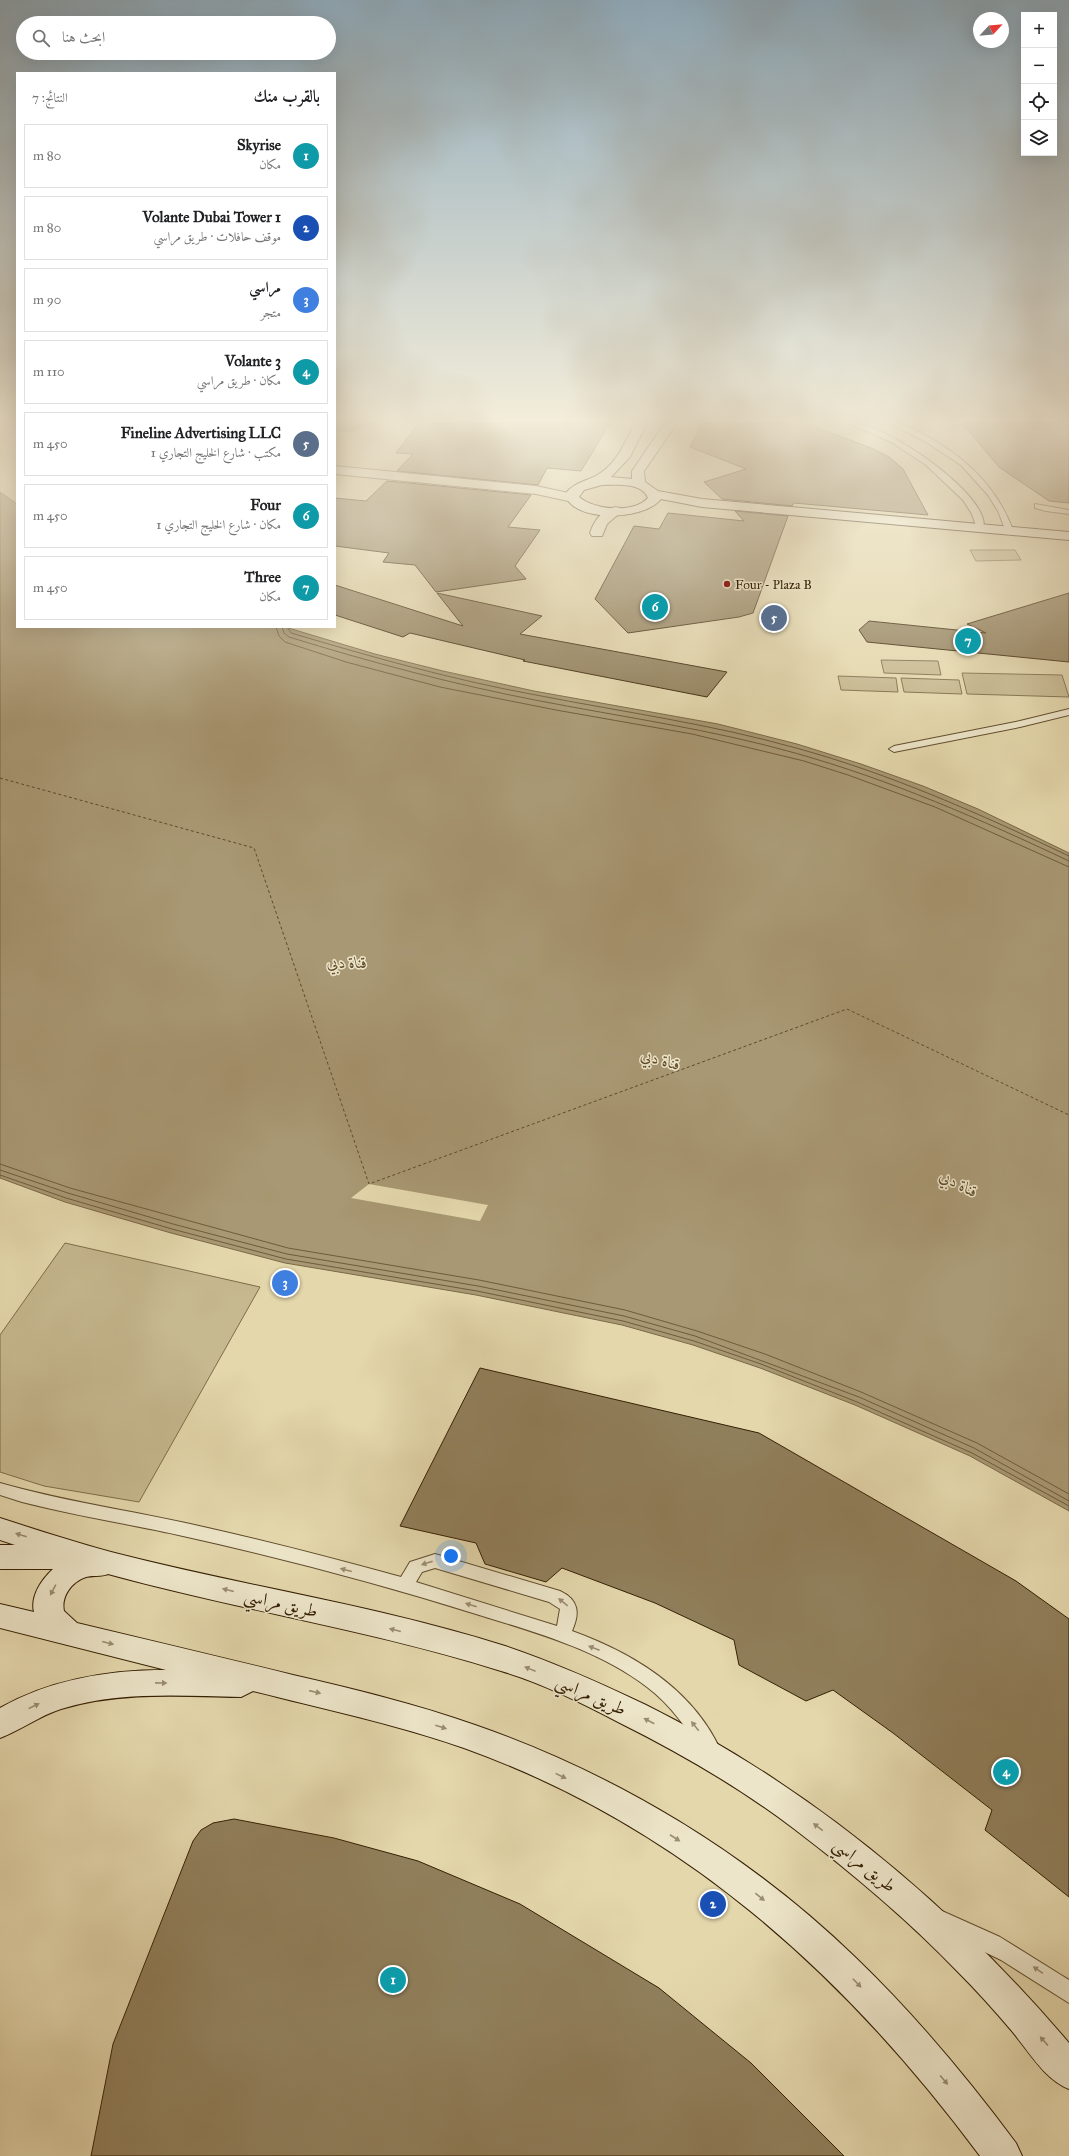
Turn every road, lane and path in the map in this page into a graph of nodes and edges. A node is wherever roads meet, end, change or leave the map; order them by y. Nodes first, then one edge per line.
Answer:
1 (941, 524) edge
2 (979, 524) edge
3 (1007, 524) edge
4 (980, 527) junction
5 (1009, 530) junction
6 (1069, 536) edge
7 (1069, 712) edge
8 (894, 749) dead end
9 (0, 1489) edge
10 (0, 1529) edge
11 (0, 1557) edge
12 (110, 1564) junction
13 (405, 1586) junction
14 (0, 1616) edge
15 (70, 1634) junction
16 (561, 1636) junction
17 (277, 1684) junction
18 (0, 1724) edge
19 (717, 1759) junction
20 (923, 1914) junction
21 (1069, 1993) edge
22 (1069, 2071) edge
23 (1003, 2156) edge

1 - 4 street
2 - 4 lane
3 - 5 lane
4 - 5 street
5 - 6 street
7 - 8 lane
13 -> 9 lane
12 -> 10 street, طريق مراسي
11 - 12 street
12 -> 15 street
19 -> 12 street, طريق مراسي
16 -> 13 lane
16 -> 13 lane
14 - 15 street
15 -> 17 street
19 -> 16 lane
18 -> 17 street
17 -> 23 street
20 -> 19 street, طريق مراسي
21 -> 20 lane
22 -> 20 street, طريق مراسي

